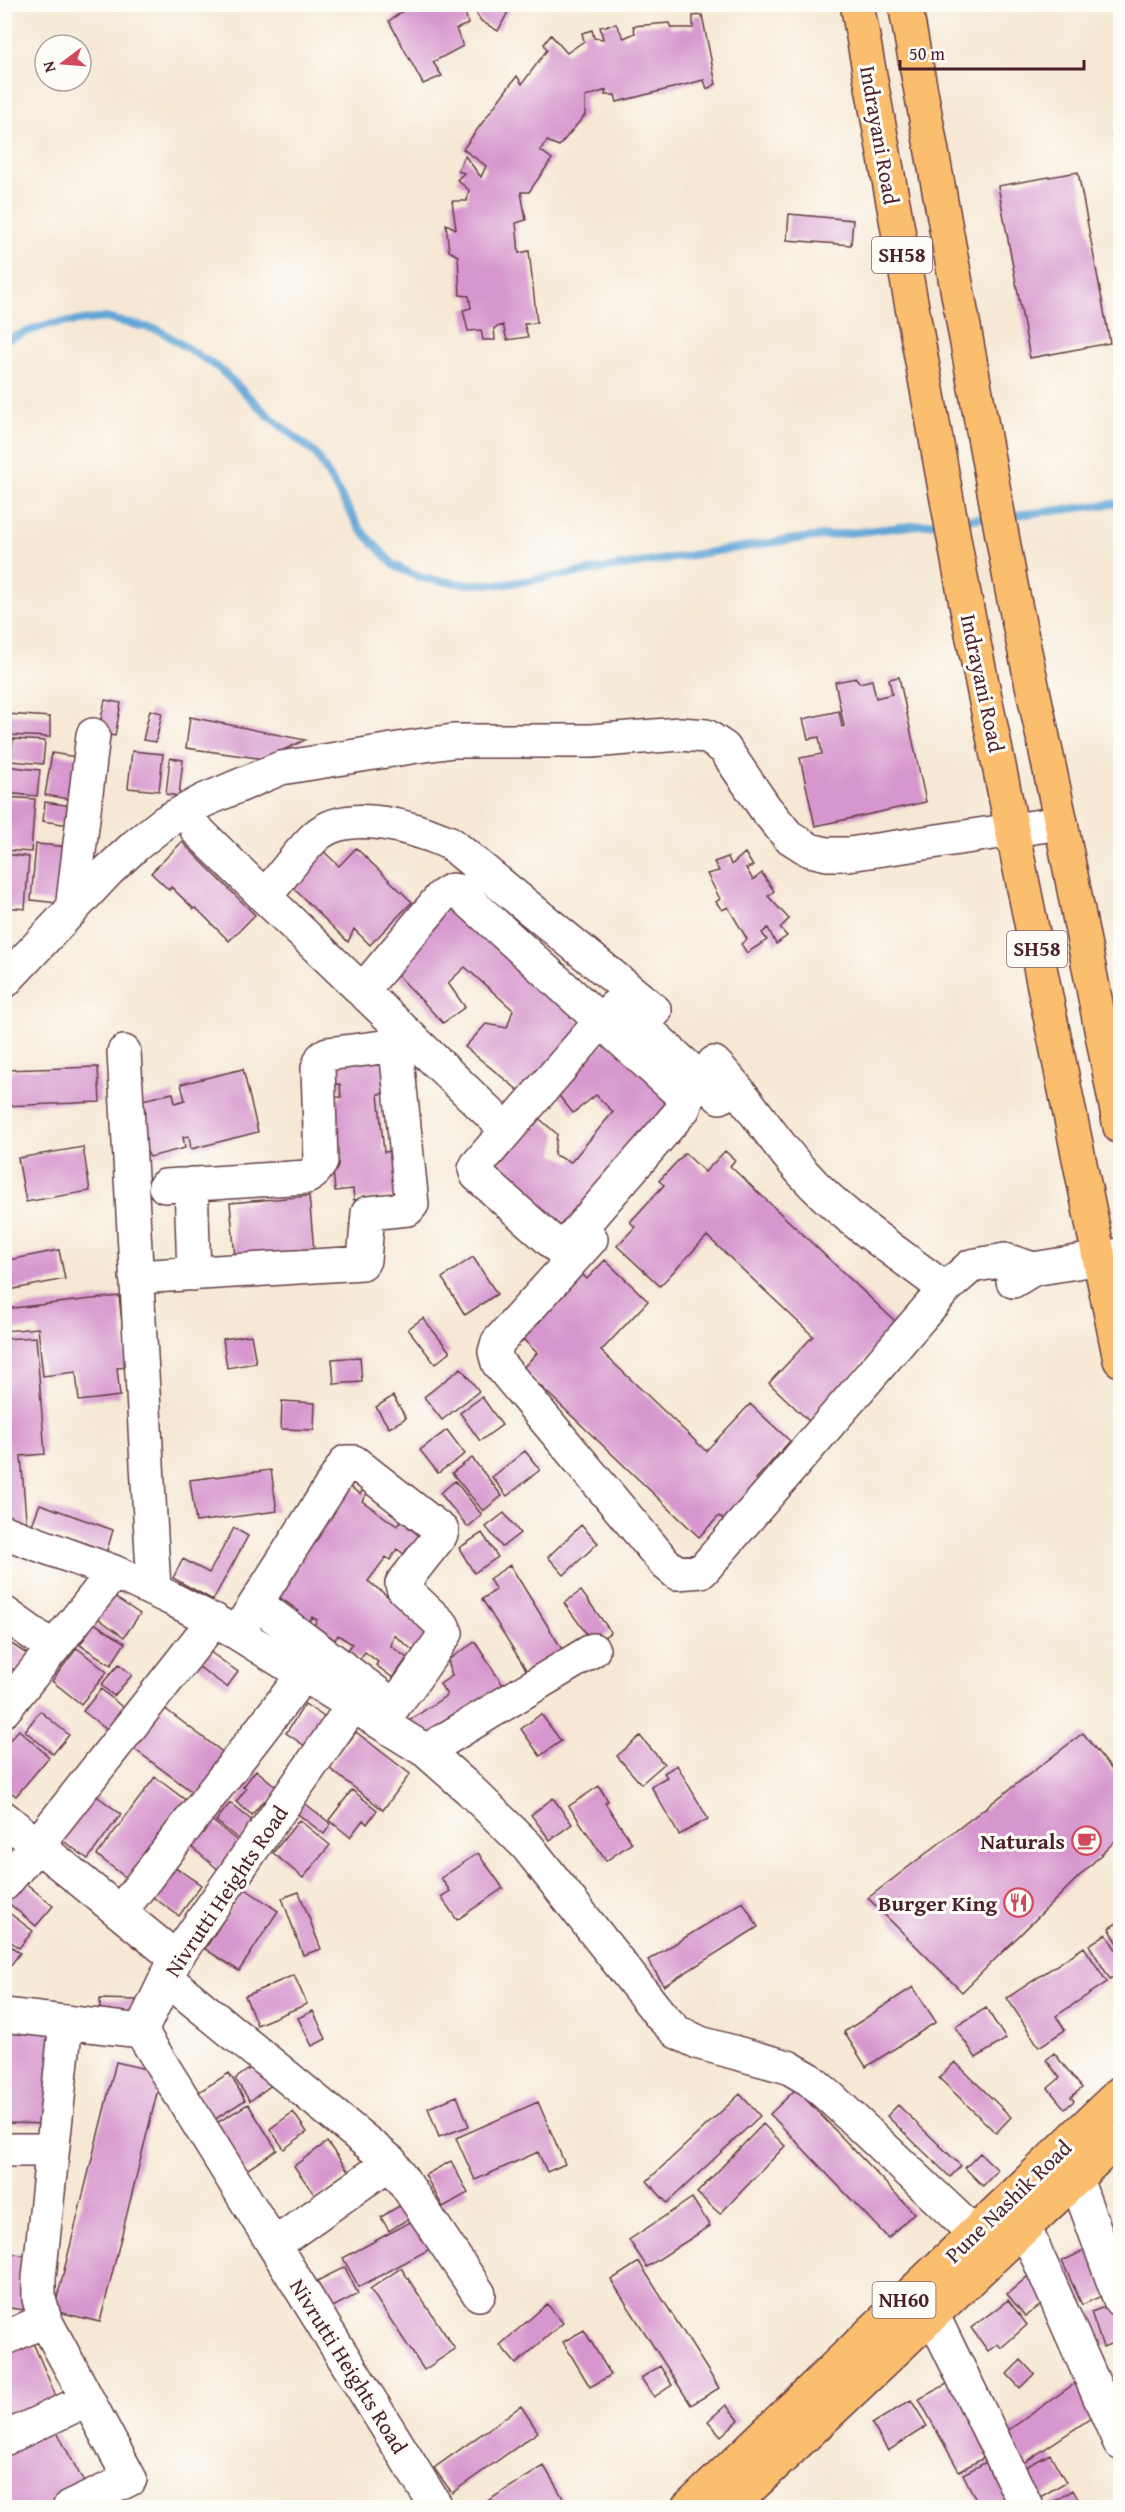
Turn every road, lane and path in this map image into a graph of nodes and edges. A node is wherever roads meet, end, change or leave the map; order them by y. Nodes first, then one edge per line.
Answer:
1 (857, 4) edge
2 (905, 4) edge
3 (93, 735) dead end
4 (1061, 823) junction
5 (196, 830) dead end
6 (1014, 830) junction
7 (264, 897) junction
8 (72, 910) junction
9 (4, 982) edge
10 (362, 991) junction
11 (601, 1021) junction
12 (124, 1052) dead end
13 (727, 1090) junction
14 (1120, 1127) edge
15 (507, 1130) junction
16 (1110, 1257) edge
17 (194, 1274) junction
18 (136, 1277) junction
19 (953, 1282) junction
20 (1120, 1360) edge
21 (4, 1532) edge
22 (114, 1572) junction
23 (154, 1589) junction
24 (256, 1603) junction
25 (4, 1613) edge
26 (225, 1626) junction
27 (53, 1648) junction
28 (593, 1650) dead end
29 (304, 1674) junction
30 (354, 1704) junction
31 (4, 1710) edge
32 (387, 1714) junction
33 (426, 1750) junction
34 (4, 1818) edge
35 (38, 1845) junction
36 (4, 1884) edge
37 (120, 1912) junction
38 (171, 1968) junction
39 (4, 2015) edge
40 (66, 2022) junction
41 (141, 2031) junction
42 (1120, 2093) edge
43 (1120, 2137) edge
44 (4, 2150) edge
45 (52, 2150) junction
46 (391, 2162) junction
47 (1076, 2179) junction
48 (1025, 2228) junction
49 (975, 2234) junction
50 (274, 2246) junction
51 (479, 2294) dead end
52 (1120, 2300) edge
53 (933, 2316) junction
54 (45, 2320) junction
55 (4, 2339) edge
56 (87, 2400) junction
57 (4, 2439) edge
58 (1120, 2443) edge
59 (69, 2508) edge
60 (437, 2508) edge
61 (688, 2508) edge
62 (729, 2508) edge
63 (1027, 2508) edge

1 - 6 main road, Indrayani Road / SH58
2 - 4 main road, SH58
3 - 8 street
4 - 6 street
4 - 14 main road, SH58
5 - 7 street
6 - 8 street
6 - 16 main road, Indrayani Road / SH58
7 - 10 street
7 - 13 street
8 - 9 street
10 - 11 street
10 - 15 street
11 - 13 street
11 - 15 street
11 - 15 street
12 - 18 street
13 - 19 street
13 - 19 street
16 - 19 street
16 - 20 main road, Indrayani Road / SH58
17 - 17 street
17 - 18 street
18 - 23 street
21 - 22 street
22 - 23 street
22 - 27 street
23 - 26 street
24 - 26 street
24 - 32 street
24 - 32 street
25 - 27 street
26 - 29 street
26 - 35 street
27 - 31 street
28 - 33 street
29 - 30 street
29 - 37 street
30 - 32 street
30 - 38 street, Nivrutti Heights Road
32 - 33 street
33 - 49 street
34 - 35 street
35 - 36 street
35 - 37 street
37 - 38 street
38 - 41 street, Nivrutti Heights Road
38 - 46 street
39 - 40 street
40 - 41 street
40 - 45 street
41 - 50 street, Nivrutti Heights Road
42 - 49 main road, Pune Nashik Road / NH60
43 - 47 main road, Pune Nashik Road / NH60
44 - 45 street
45 - 54 street
46 - 50 street
46 - 51 street
47 - 48 main road, Pune Nashik Road / NH60
47 - 52 street
48 - 53 main road, Pune Nashik Road / NH60
48 - 58 street
49 - 61 main road, Pune Nashik Road / NH60
50 - 60 street, Nivrutti Heights Road
53 - 62 main road, Pune Nashik Road / NH60
53 - 63 street
54 - 55 street
54 - 56 street
56 - 57 street
56 - 59 street

